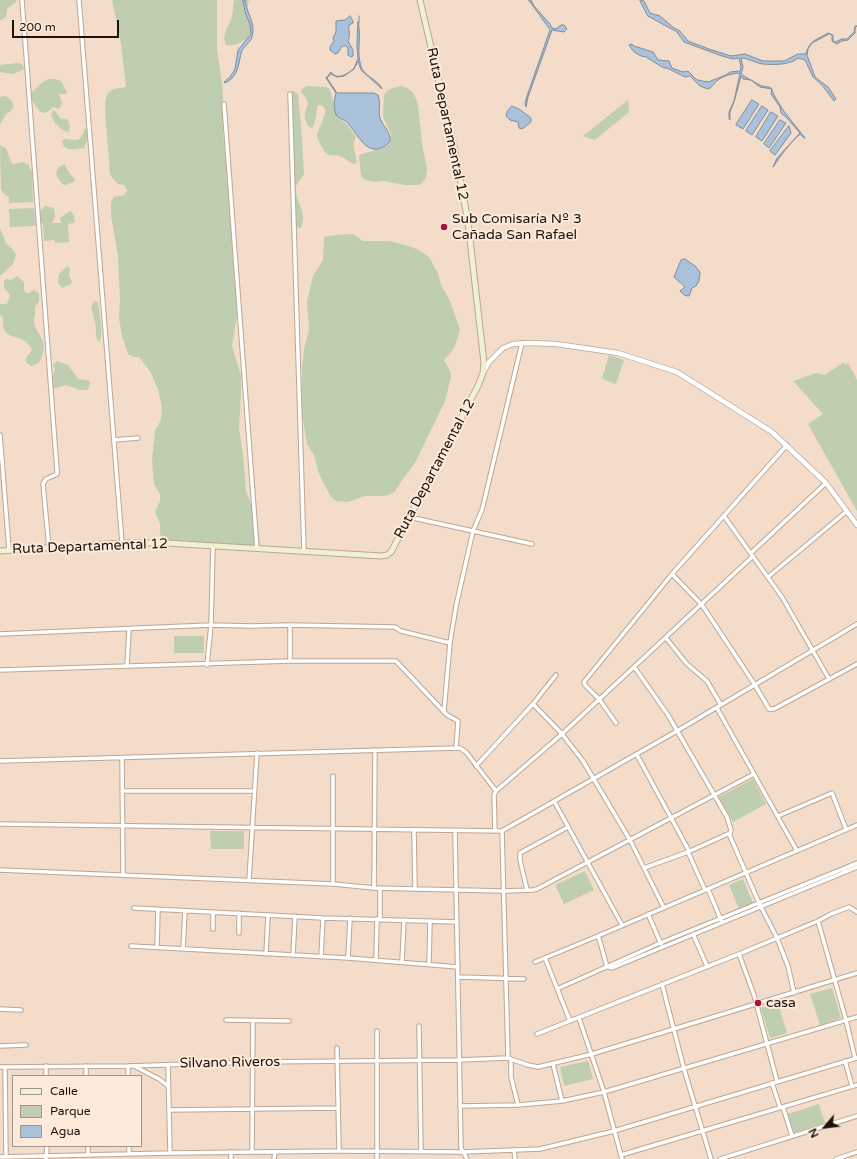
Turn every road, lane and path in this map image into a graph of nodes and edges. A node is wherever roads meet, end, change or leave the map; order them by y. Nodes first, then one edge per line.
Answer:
1 (22, 0) edge
2 (79, 0) edge
3 (420, 0) edge
4 (290, 94) dead end
5 (224, 104) dead end
6 (522, 342) junction
7 (483, 373) junction
8 (0, 436) edge
9 (138, 438) dead end
10 (114, 440) junction
11 (787, 445) junction
12 (826, 483) junction
13 (847, 511) junction
14 (724, 516) junction
15 (410, 517) junction
16 (857, 525) edge
17 (473, 531) junction
18 (122, 543) junction
19 (532, 544) dead end
20 (213, 547) junction
21 (49, 548) junction
22 (257, 549) junction
23 (9, 550) junction
24 (0, 551) edge
25 (304, 552) junction
26 (752, 555) junction
27 (672, 574) junction
28 (768, 577) junction
29 (702, 605) junction
30 (290, 624) junction
31 (857, 624) edge
32 (211, 626) junction
33 (129, 629) junction
34 (0, 634) edge
35 (666, 638) junction
36 (450, 643) junction
37 (813, 650) junction
38 (290, 661) junction
39 (857, 664) edge
40 (207, 665) junction
41 (127, 666) junction
42 (635, 668) junction
43 (0, 670) edge
44 (556, 676) dead end
45 (829, 679) junction
46 (755, 685) junction
47 (599, 699) junction
48 (533, 704) junction
49 (722, 705) junction
50 (716, 708) junction
51 (444, 711) junction
52 (616, 723) dead end
53 (677, 731) junction
54 (562, 734) junction
55 (456, 748) junction
56 (375, 750) junction
57 (257, 753) junction
58 (637, 755) junction
59 (122, 758) junction
60 (0, 761) edge
61 (476, 766) junction
62 (754, 774) junction
63 (333, 776) dead end
64 (593, 778) junction
65 (496, 790) junction
66 (122, 791) junction
67 (254, 791) junction
68 (714, 795) junction
69 (554, 801) junction
70 (778, 816) junction
71 (672, 818) junction
72 (0, 824) edge
73 (857, 825) edge
74 (123, 826) junction
75 (568, 827) junction
76 (252, 828) junction
77 (333, 829) junction
78 (374, 829) junction
79 (846, 829) junction
80 (414, 831) junction
81 (455, 831) junction
82 (495, 831) junction
83 (502, 832) junction
84 (730, 833) junction
85 (630, 840) junction
86 (688, 851) junction
87 (798, 851) junction
88 (588, 862) junction
89 (857, 863) edge
90 (857, 867) edge
91 (644, 868) junction
92 (0, 870) edge
93 (746, 873) junction
94 (122, 874) junction
95 (249, 880) junction
96 (333, 884) junction
97 (374, 888) junction
98 (380, 888) junction
99 (415, 889) junction
100 (455, 889) junction
101 (527, 890) junction
102 (706, 890) junction
103 (504, 891) junction
104 (760, 905) junction
105 (134, 908) dead end
106 (664, 908) junction
107 (158, 909) junction
108 (185, 910) junction
109 (213, 912) junction
110 (857, 912) edge
111 (239, 913) junction
112 (648, 914) junction
113 (268, 915) junction
114 (295, 916) junction
115 (322, 918) junction
116 (350, 918) junction
117 (378, 919) junction
118 (404, 920) junction
119 (430, 921) junction
120 (721, 921) junction
121 (818, 921) junction
122 (457, 922) junction
123 (622, 925) junction
124 (213, 929) dead end
125 (240, 933) dead end
126 (692, 933) junction
127 (598, 936) junction
128 (777, 938) junction
129 (661, 945) junction
130 (131, 946) dead end
131 (157, 947) junction
132 (184, 949) junction
133 (266, 954) junction
134 (739, 954) junction
135 (293, 955) junction
136 (322, 957) junction
137 (348, 958) junction
138 (545, 958) junction
139 (376, 960) junction
140 (402, 962) junction
141 (535, 962) dead end
142 (429, 964) junction
143 (707, 966) junction
144 (458, 967) junction
145 (608, 967) junction
146 (857, 973) edge
147 (458, 977) junction
148 (506, 979) junction
149 (524, 979) dead end
150 (835, 980) junction
151 (662, 984) junction
152 (557, 988) junction
153 (794, 993) junction
154 (756, 1005) junction
155 (0, 1009) edge
156 (21, 1010) dead end
157 (857, 1017) edge
158 (579, 1018) junction
159 (226, 1020) dead end
160 (846, 1020) junction
161 (253, 1021) junction
162 (289, 1021) dead end
163 (570, 1021) junction
164 (419, 1026) dead end
165 (674, 1030) junction
166 (377, 1031) dead end
167 (537, 1034) dead end
168 (767, 1044) junction
169 (26, 1045) dead end
170 (0, 1046) edge
171 (338, 1048) dead end
172 (592, 1054) junction
173 (856, 1058) edge
174 (510, 1059) junction
175 (419, 1060) junction
176 (459, 1060) junction
177 (337, 1061) junction
178 (377, 1061) junction
179 (845, 1061) junction
180 (253, 1062) junction
181 (553, 1064) junction
182 (168, 1065) junction
183 (46, 1066) junction
184 (86, 1066) junction
185 (130, 1066) junction
186 (2, 1067) edge
187 (684, 1069) junction
188 (46, 1075) edge
189 (86, 1075) edge
190 (128, 1075) edge
191 (777, 1081) junction
192 (772, 1083) junction
193 (857, 1084) edge
194 (168, 1086) junction
195 (852, 1086) junction
196 (604, 1092) junction
197 (562, 1101) junction
198 (518, 1105) junction
199 (460, 1106) junction
200 (696, 1107) junction
201 (782, 1107) junction
202 (338, 1108) junction
203 (253, 1109) junction
204 (169, 1110) junction
205 (857, 1116) edge
206 (614, 1131) junction
207 (703, 1131) junction
208 (792, 1136) junction
209 (47, 1147) edge
210 (88, 1147) edge
211 (129, 1147) edge
212 (514, 1150) junction
213 (339, 1151) junction
214 (378, 1151) junction
215 (421, 1151) junction
216 (231, 1152) junction
217 (252, 1152) junction
218 (275, 1152) junction
219 (463, 1152) junction
220 (129, 1153) junction
221 (163, 1153) junction
222 (170, 1153) junction
223 (857, 1153) edge
224 (88, 1155) junction
225 (0, 1157) edge
226 (6, 1157) junction
227 (46, 1157) edge
228 (621, 1157) edge
229 (163, 1159) edge
230 (231, 1159) edge
231 (274, 1159) edge
232 (377, 1159) edge
233 (467, 1159) edge
234 (515, 1159) edge
235 (711, 1159) edge
236 (720, 1159) edge
237 (836, 1159) edge

1 - 21 street
2 - 10 street
3 - 7 main road, Ruta Departamental 12
4 - 25 street
5 - 22 street
6 - 7 street
6 - 11 street
6 - 17 street
7 - 15 main road, Ruta Departamental 12
8 - 23 street
9 - 10 street
10 - 18 street
11 - 12 street
11 - 14 street
12 - 13 street
12 - 26 street
13 - 16 street
13 - 28 street
14 - 26 street
14 - 27 street
15 - 17 street
15 - 25 main road, Ruta Departamental 12
17 - 19 street
17 - 36 street
18 - 20 main road, Ruta Departamental 12
18 - 21 main road, Ruta Departamental 12
20 - 22 main road, Ruta Departamental 12
20 - 32 street
21 - 23 main road, Ruta Departamental 12
22 - 25 main road, Ruta Departamental 12
23 - 24 main road, Ruta Departamental 12
26 - 28 street
26 - 29 street
27 - 29 street
27 - 47 street
28 - 37 street
29 - 35 street
29 - 46 street
30 - 32 street
30 - 36 street
30 - 38 street
31 - 37 street
32 - 33 street
32 - 40 street
33 - 34 street
33 - 41 street
35 - 42 street
35 - 49 street
36 - 51 street
37 - 45 street
37 - 46 street
38 - 40 street
38 - 51 street
39 - 45 street
40 - 41 street
41 - 43 street
42 - 47 street
42 - 53 street
44 - 48 street
45 - 46 street
46 - 49 street
47 - 52 street
47 - 54 street
48 - 54 street
48 - 61 street
49 - 50 street
50 - 53 street
50 - 62 street
51 - 55 street
53 - 58 street
53 - 68 street
54 - 64 street
54 - 65 street
55 - 56 street
55 - 61 street
56 - 57 street
56 - 78 street
57 - 59 street
57 - 67 street
58 - 64 street
58 - 71 street
59 - 60 street
59 - 66 street
61 - 65 street
62 - 68 street
62 - 70 street
63 - 77 street
64 - 69 street
64 - 85 street
65 - 82 street
66 - 67 street
66 - 74 street
67 - 76 street
68 - 71 street
68 - 84 street
69 - 75 street
69 - 83 street
70 - 79 street
70 - 87 street
71 - 85 street
71 - 86 street
72 - 74 street
73 - 79 street
74 - 76 street
74 - 94 street
75 - 88 street
75 - 101 street
76 - 77 street
76 - 95 street
77 - 78 street
77 - 96 street
78 - 80 street
78 - 97 street
79 - 87 street
80 - 81 street
80 - 99 street
81 - 82 street
81 - 100 street
82 - 83 street
83 - 103 street
84 - 86 street
84 - 93 street
85 - 88 street
85 - 91 street
86 - 91 street
86 - 102 street
87 - 93 street
88 - 101 street
88 - 123 street
89 - 104 street
90 - 104 street
91 - 106 street
92 - 94 street
93 - 102 street
93 - 104 street
94 - 95 street
95 - 96 street
96 - 97 street
97 - 98 street
98 - 99 street
98 - 117 street
99 - 100 street
100 - 103 street
100 - 122 street
101 - 103 street
102 - 106 street
102 - 120 street
103 - 148 street
104 - 120 street
104 - 128 street
105 - 107 street
106 - 112 street
107 - 108 street
107 - 131 street
108 - 109 street
108 - 132 street
109 - 111 street
109 - 124 street
110 - 121 street
111 - 113 street
111 - 125 street
112 - 123 street
112 - 129 street
113 - 114 street
113 - 133 street
114 - 115 street
114 - 135 street
115 - 116 street
115 - 136 street
116 - 117 street
116 - 137 street
117 - 118 street
117 - 139 street
118 - 119 street
118 - 140 street
119 - 122 street
119 - 142 street
120 - 126 street
121 - 128 street
121 - 150 street
122 - 144 street
123 - 127 street
126 - 129 street
126 - 143 street
127 - 138 street
127 - 145 street
128 - 134 street
128 - 153 street
129 - 145 street
130 - 131 street
131 - 132 street
132 - 133 street
133 - 135 street
134 - 143 street
134 - 154 street
135 - 136 street
136 - 137 street
137 - 139 street
138 - 141 street
138 - 152 street
139 - 140 street
140 - 142 street
142 - 144 street
143 - 151 street
144 - 147 street
145 - 152 street
146 - 150 street, Silvano Riveros
147 - 148 street
147 - 176 street
148 - 149 street
148 - 174 street
150 - 153 street, Silvano Riveros
150 - 160 street
151 - 158 street
151 - 165 street
152 - 163 street
153 - 154 street, Silvano Riveros
154 - 165 street, Silvano Riveros
154 - 168 street
155 - 156 street
157 - 160 street
158 - 163 street
158 - 172 street
159 - 161 street
160 - 168 street
160 - 173 street
161 - 162 street
161 - 180 street
163 - 167 street
164 - 175 street
165 - 172 street, Silvano Riveros
165 - 187 street
166 - 178 street
168 - 187 street
168 - 191 street
169 - 170 street
171 - 177 street
172 - 181 street, Silvano Riveros
172 - 196 street
173 - 179 street
174 - 176 street, Silvano Riveros
174 - 181 street, Silvano Riveros
174 - 198 street
175 - 176 street, Silvano Riveros
175 - 178 street, Silvano Riveros
175 - 215 street
176 - 199 street
177 - 178 street, Silvano Riveros
177 - 180 street, Silvano Riveros
177 - 202 street
178 - 214 street
179 - 191 street
179 - 195 street
180 - 182 street, Silvano Riveros
180 - 203 street
181 - 197 street
182 - 185 street, Silvano Riveros
182 - 194 street
183 - 184 street, Silvano Riveros
183 - 186 street, Silvano Riveros
183 - 188 street
184 - 185 street, Silvano Riveros
184 - 189 street
185 - 190 street
185 - 194 street
186 - 226 street
187 - 196 street
187 - 200 street
191 - 192 street
192 - 200 street
192 - 201 street
193 - 195 street
194 - 204 street
195 - 201 street
196 - 197 street
196 - 206 street
197 - 198 street
198 - 199 street
199 - 219 street
200 - 206 street
200 - 207 street
201 - 207 street
201 - 208 street
202 - 203 street
202 - 213 street
203 - 204 street
203 - 217 street
204 - 222 street
205 - 208 street
206 - 212 street
206 - 228 street
207 - 228 street
207 - 235 street
208 - 236 street
209 - 227 street
210 - 224 street
211 - 220 street
212 - 219 street
212 - 234 street
213 - 214 street
213 - 218 street
214 - 215 street
214 - 232 street
215 - 219 street
216 - 217 street
216 - 222 street
216 - 230 street
217 - 218 street
218 - 231 street
219 - 233 street
220 - 221 street
220 - 224 street
221 - 222 street
221 - 229 street
223 - 237 street
224 - 227 street
225 - 226 street
226 - 227 street

